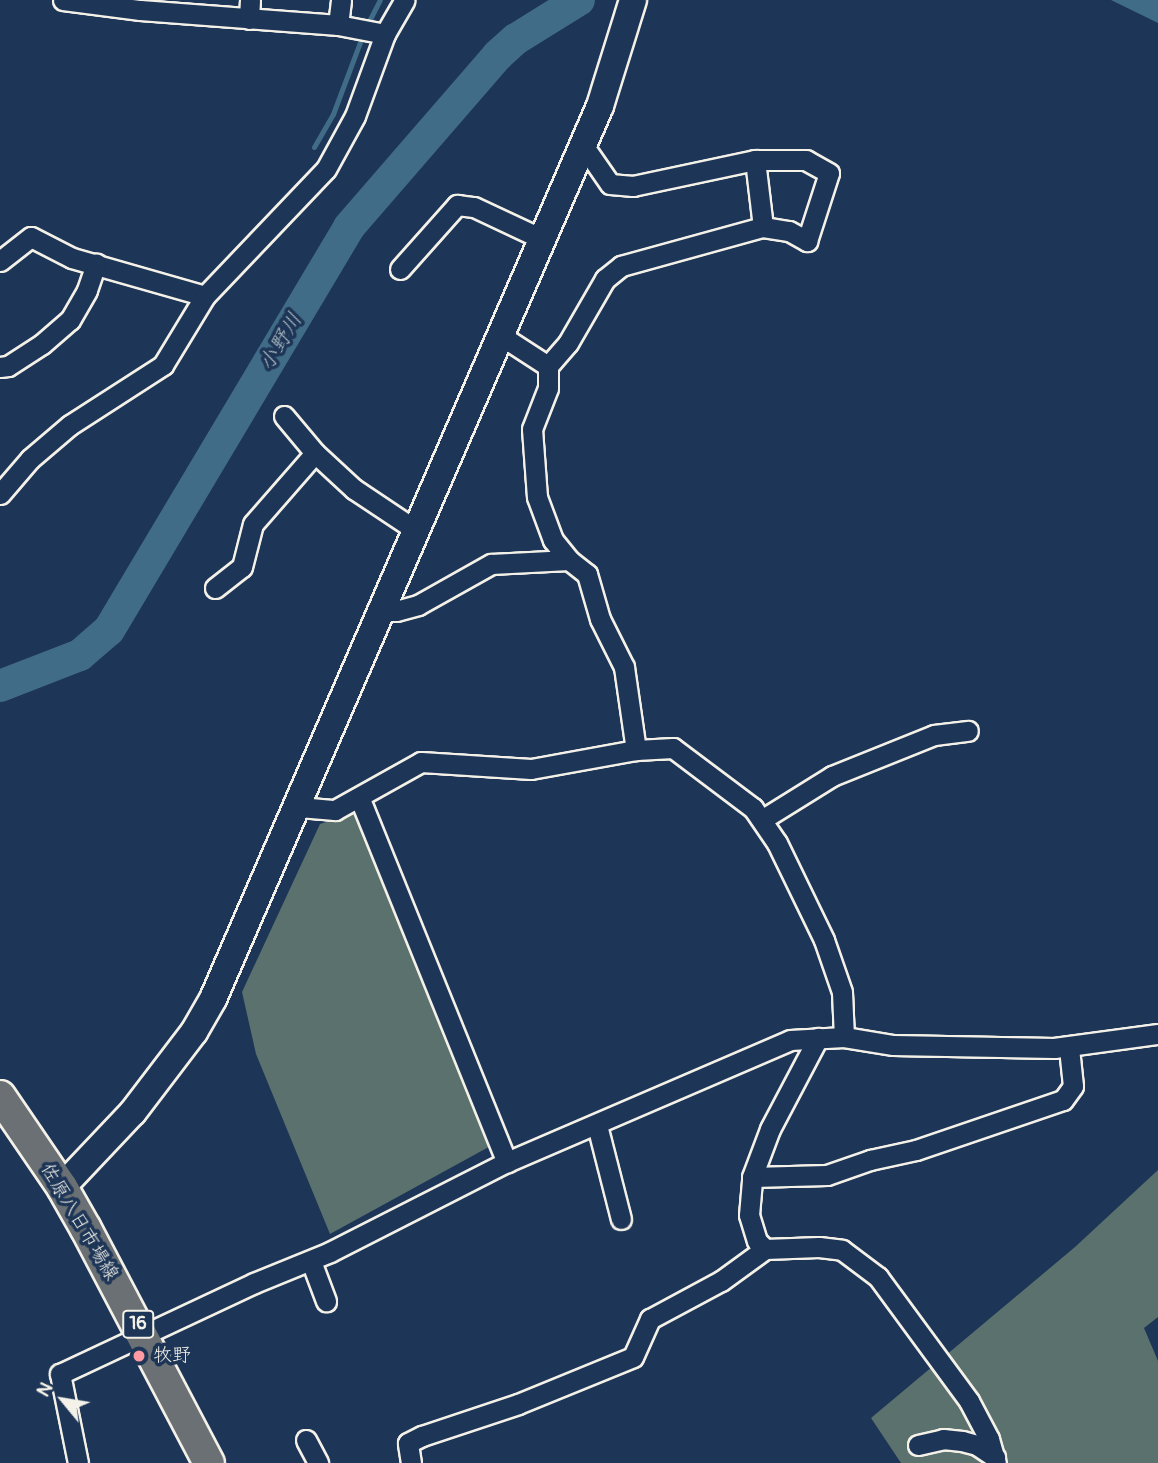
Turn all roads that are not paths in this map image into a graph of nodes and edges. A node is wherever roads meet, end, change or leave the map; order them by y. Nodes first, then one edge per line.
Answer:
1 (63, 0) edge
2 (341, 0) edge
3 (405, 0) edge
4 (632, 1) edge
5 (250, 10) edge
6 (338, 25) junction
7 (371, 32) junction
8 (583, 145) junction
9 (755, 160) junction
10 (764, 227) junction
11 (542, 239) junction
12 (0, 261) edge
13 (96, 264) junction
14 (400, 269) dead end
15 (205, 296) junction
16 (500, 335) junction
17 (548, 366) junction
18 (0, 367) edge
19 (284, 416) dead end
20 (315, 453) junction
21 (0, 494) edge
22 (417, 531) junction
23 (569, 560) junction
24 (215, 588) dead end
25 (380, 611) junction
26 (968, 731) dead end
27 (636, 750) junction
28 (360, 799) junction
29 (299, 807) junction
30 (762, 819) junction
31 (1158, 1034) edge
32 (844, 1037) junction
33 (818, 1038) junction
34 (1069, 1048) junction
35 (0, 1096) edge
36 (597, 1125) junction
37 (507, 1162) junction
38 (752, 1177) junction
39 (62, 1187) junction
40 (621, 1219) dead end
41 (765, 1249) junction
42 (311, 1261) junction
43 (326, 1301) dead end
44 (144, 1334) junction
45 (306, 1440) dead end
46 (918, 1445) dead end
47 (996, 1460) edge
48 (78, 1463) edge
49 (209, 1463) edge
50 (318, 1463) edge
51 (411, 1463) edge

1 - 5 street
2 - 6 street
3 - 7 street
4 - 8 street
5 - 6 street
6 - 7 street
7 - 15 street
8 - 9 street
8 - 11 street
9 - 10 street
9 - 10 street
10 - 17 street
11 - 14 street
11 - 16 street
12 - 13 street
13 - 15 street
13 - 18 street
15 - 21 street
16 - 17 street
16 - 22 street
17 - 23 street
19 - 20 street
20 - 22 street
20 - 24 street
22 - 25 street
23 - 25 street
23 - 27 street
25 - 29 street
26 - 30 street
27 - 28 street
27 - 30 street
28 - 29 street
28 - 37 street
29 - 39 street
30 - 32 street
31 - 34 street
32 - 33 street
32 - 34 street
33 - 36 street
33 - 38 street
34 - 38 street
35 - 39 main road, 佐原八日市場線 / 16
36 - 37 street
36 - 40 street
37 - 42 street
38 - 41 street
39 - 44 main road, 佐原八日市場線 / 16
41 - 47 street
41 - 51 street
42 - 43 street
42 - 44 street
44 - 48 street
44 - 49 main road, 佐原八日市場線 / 16
45 - 50 street
46 - 47 street

